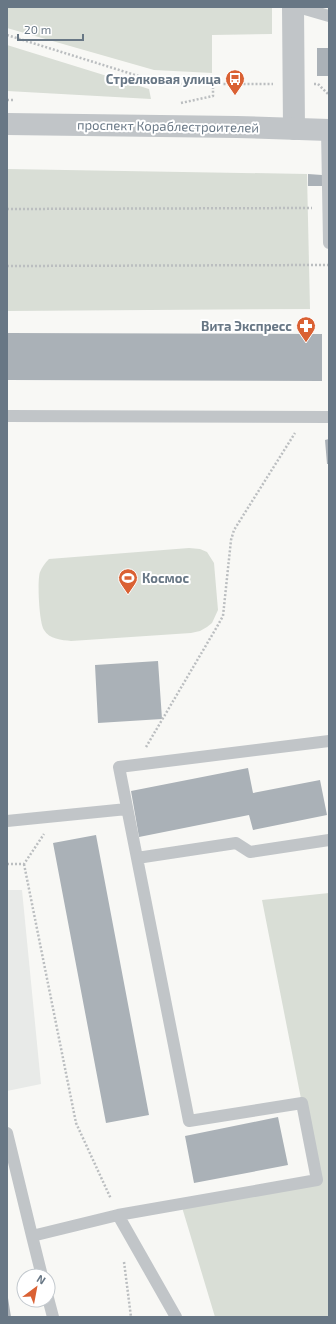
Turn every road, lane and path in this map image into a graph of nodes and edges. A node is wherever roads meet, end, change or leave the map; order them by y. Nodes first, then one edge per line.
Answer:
1 (293, 7) edge
2 (298, 7) edge
3 (329, 16) edge
4 (7, 35) edge
5 (293, 84) junction
6 (7, 124) edge
7 (294, 129) junction
8 (328, 130) edge
9 (328, 208) junction
10 (7, 209) edge
11 (329, 243) edge
12 (329, 265) edge
13 (7, 266) edge
14 (7, 416) edge
15 (305, 417) junction
16 (329, 417) edge
17 (329, 742) edge
18 (136, 765) junction
19 (127, 809) junction
20 (55, 816) junction
21 (7, 821) edge
22 (329, 840) edge
23 (137, 858) junction
24 (7, 864) edge
25 (24, 864) junction
26 (7, 1133) edge
27 (118, 1215) junction
28 (32, 1236) junction
29 (123, 1254) dead end
30 (40, 1268) edge
31 (131, 1317) edge
32 (176, 1317) edge

1 - 5 street
2 - 3 lane
4 - 5 path
5 - 7 street
6 - 7 street, проспект Кораблестроителей
7 - 8 street, проспект Кораблестроителей
8 - 9 lane
9 - 10 path
9 - 11 lane
12 - 13 path
14 - 15 lane
15 - 16 lane
15 - 18 path
17 - 18 lane
18 - 19 lane
19 - 20 lane
19 - 23 lane
20 - 21 lane
20 - 25 path
22 - 23 lane
23 - 27 lane
24 - 25 path
25 - 27 path
26 - 28 lane
27 - 28 lane
27 - 32 lane
28 - 30 lane
29 - 31 path

